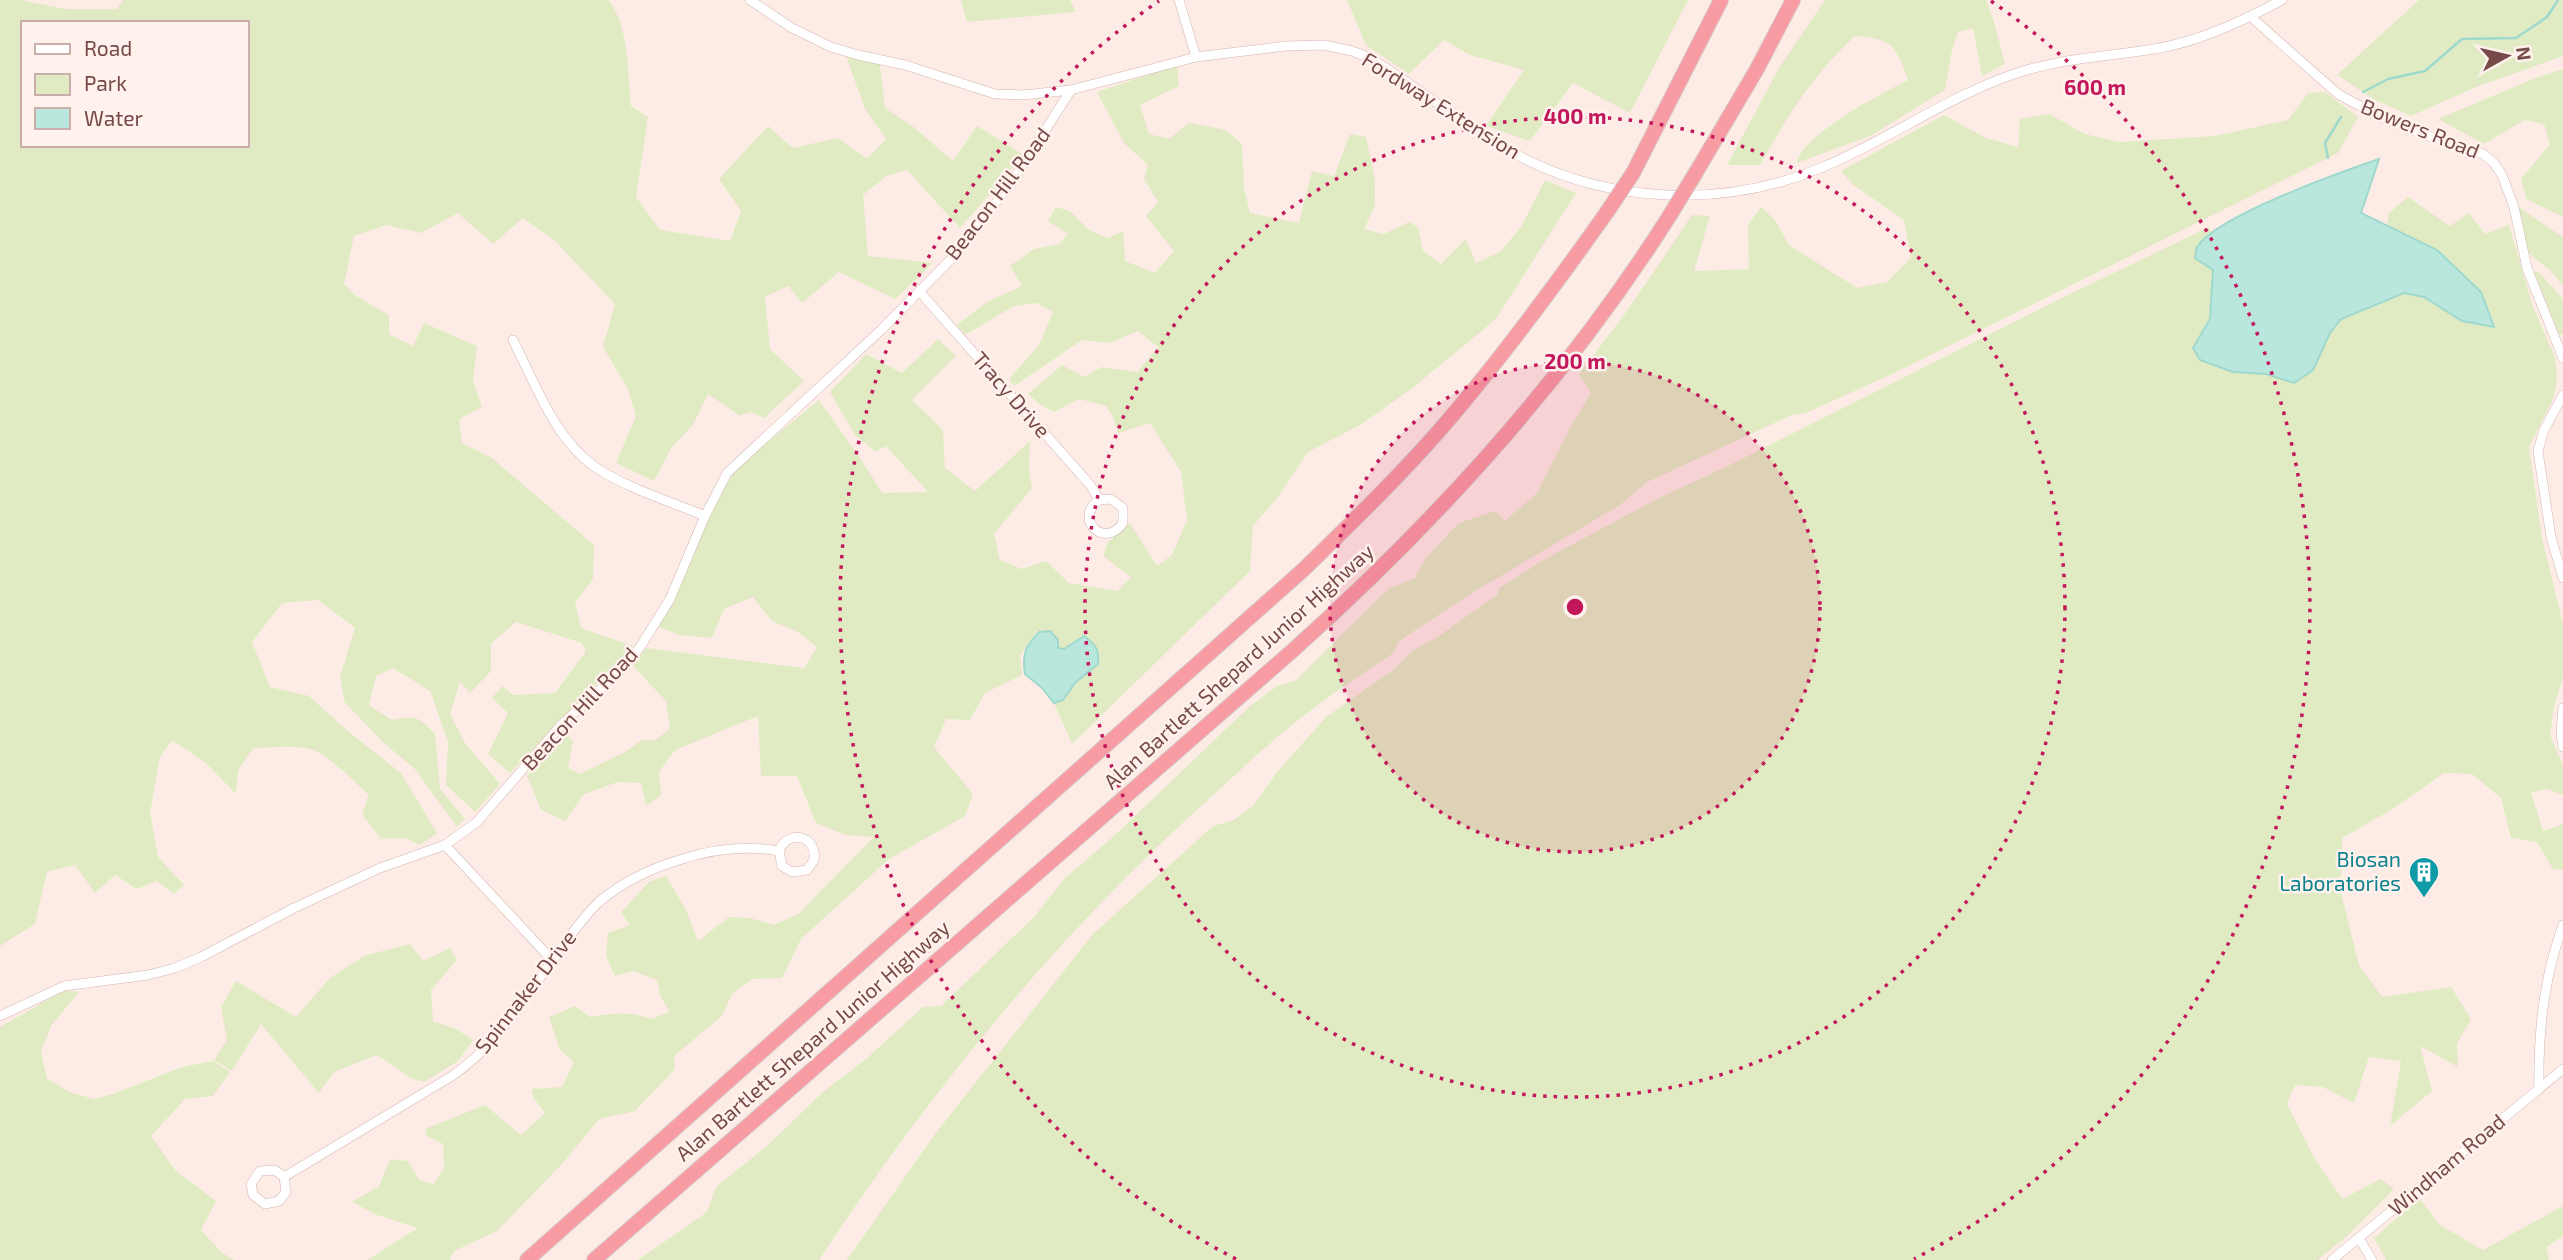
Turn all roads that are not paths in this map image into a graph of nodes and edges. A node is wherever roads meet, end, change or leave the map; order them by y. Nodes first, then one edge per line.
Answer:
1 (750, 0) edge
2 (1179, 0) edge
3 (1721, 0) edge
4 (1793, 0) edge
5 (2282, 0) edge
6 (2250, 16) junction
7 (1196, 57) junction
8 (1071, 90) junction
9 (920, 292) junction
10 (513, 340) dead end
11 (2563, 358) edge
12 (2563, 395) edge
13 (1099, 500) junction
14 (705, 516) junction
15 (2563, 578) edge
16 (2563, 708) edge
17 (2563, 747) edge
18 (445, 845) junction
19 (779, 851) junction
20 (2563, 925) edge
21 (552, 960) junction
22 (0, 1016) edge
23 (2563, 1069) edge
24 (2539, 1089) junction
25 (284, 1177) junction
26 (2359, 1238) junction
27 (527, 1260) edge
28 (594, 1260) edge
29 (2332, 1260) edge
30 (2372, 1260) edge

1 - 8 street, Fordway Extension
2 - 7 street
3 - 27 highway, Alan Bartlett Shepard Junior Highway, bridge
4 - 28 highway, Alan Bartlett Shepard Junior Highway, bridge
5 - 6 street, Fordway Extension
6 - 7 street, Fordway Extension
6 - 11 street, Bowers Road
7 - 8 street, Fordway Extension
8 - 9 street, Beacon Hill Road
9 - 13 street, Tracy Drive
9 - 14 street, Beacon Hill Road
10 - 14 street
12 - 15 street
13 - 13 street, Tracy Drive
14 - 18 street, Beacon Hill Road
16 - 17 street
18 - 21 street
18 - 22 street, Beacon Hill Road
19 - 19 street, Spinnaker Drive
19 - 21 street, Spinnaker Drive
20 - 24 street
21 - 25 street, Spinnaker Drive
23 - 24 street, Windham Road
24 - 26 street, Windham Road
25 - 25 street
26 - 29 street, Windham Road
26 - 30 street

